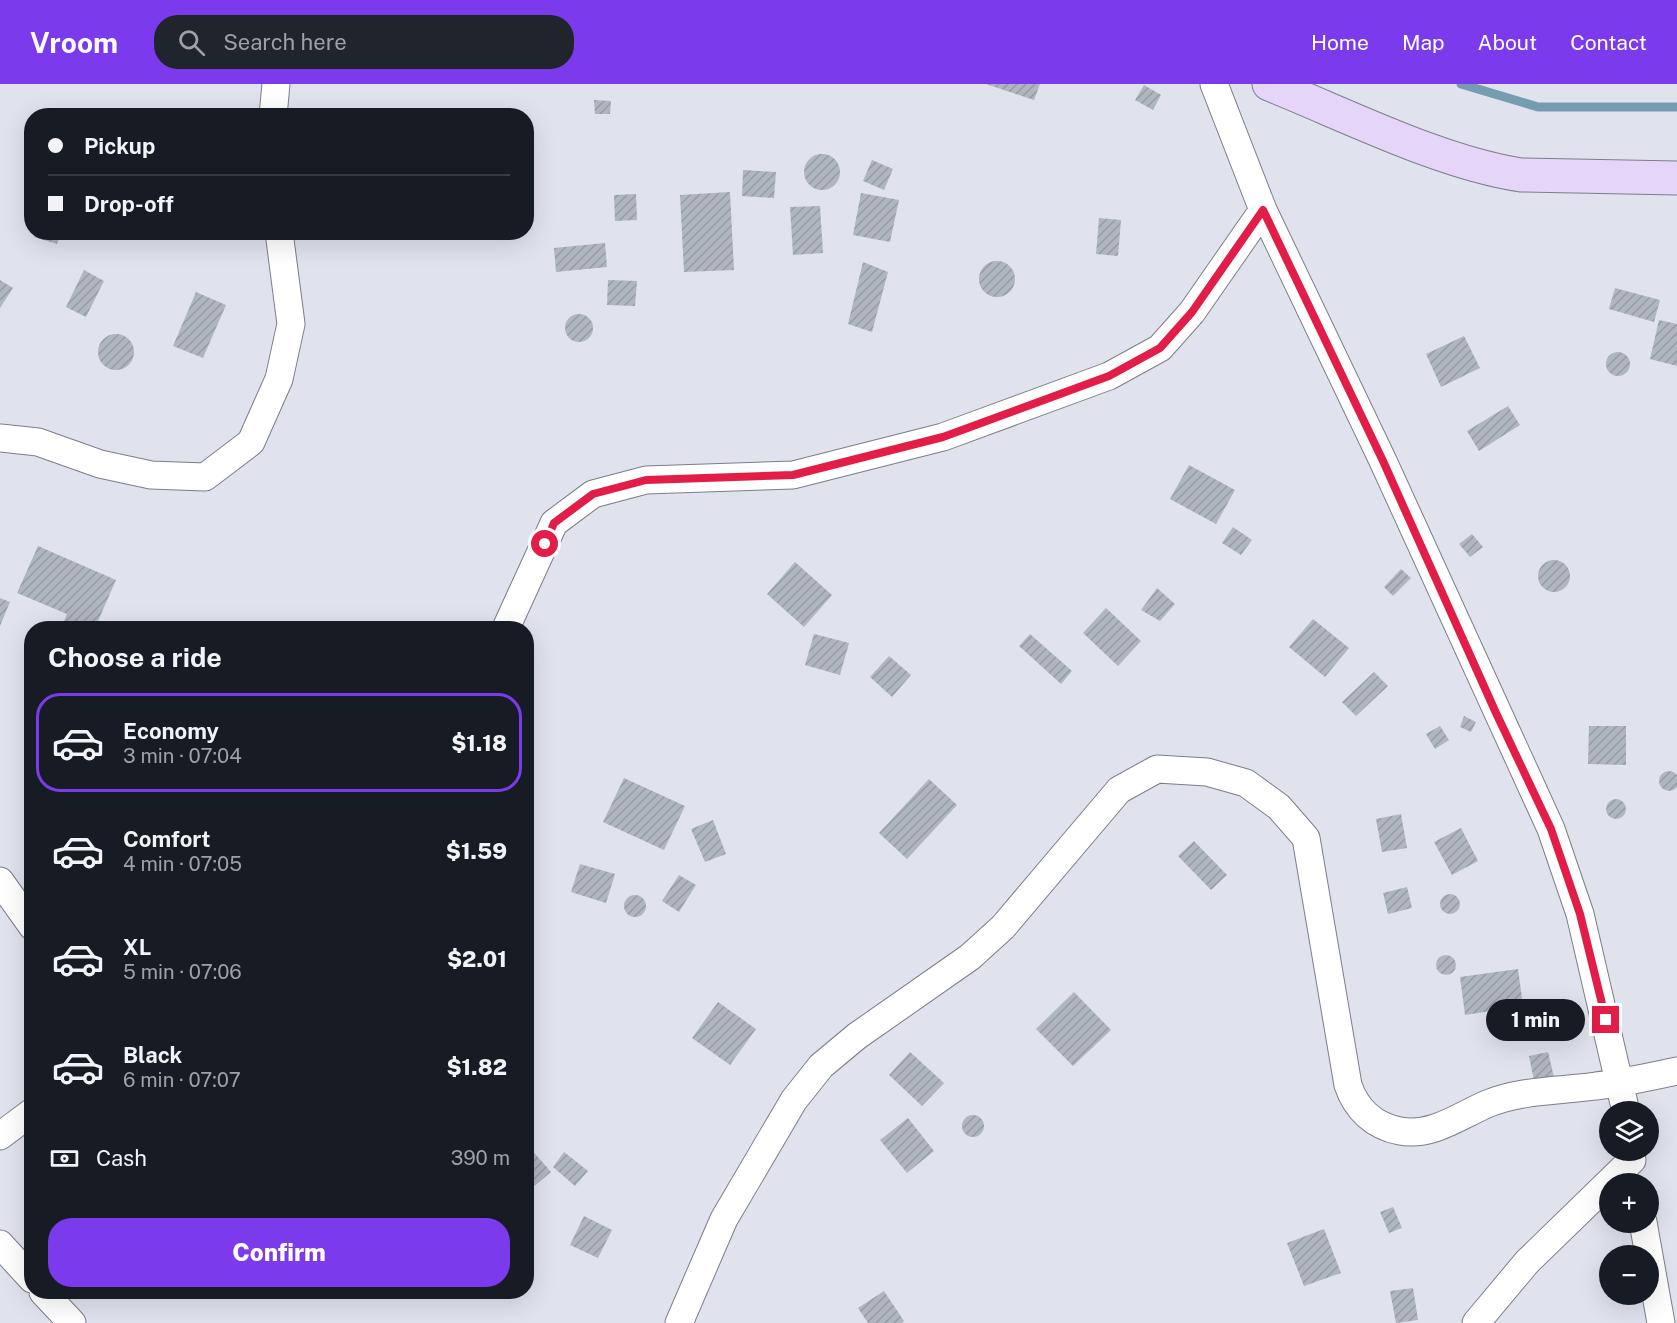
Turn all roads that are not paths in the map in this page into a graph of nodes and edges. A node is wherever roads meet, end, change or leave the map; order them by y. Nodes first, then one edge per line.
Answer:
1 (276, 84) edge
2 (1214, 84) edge
3 (1269, 84) edge
4 (274, 108) edge
5 (1677, 178) edge
6 (1263, 210) junction
7 (280, 240) edge
8 (0, 438) edge
9 (509, 621) edge
10 (0, 881) edge
11 (24, 915) edge
12 (1677, 1071) edge
13 (1620, 1083) junction
14 (1624, 1101) edge
15 (24, 1118) edge
16 (0, 1136) edge
17 (1633, 1165) edge
18 (1645, 1233) edge
19 (0, 1244) edge
20 (24, 1270) edge
21 (50, 1299) edge
22 (72, 1323) edge
23 (679, 1323) edge
24 (1476, 1323) edge
25 (1661, 1323) edge

1 - 4 street
2 - 6 street
3 - 5 street
6 - 9 street
6 - 13 street
7 - 8 street
10 - 11 street
12 - 13 street
13 - 14 street
13 - 23 street
15 - 16 street
17 - 24 street
18 - 25 street
19 - 20 street
21 - 22 street

